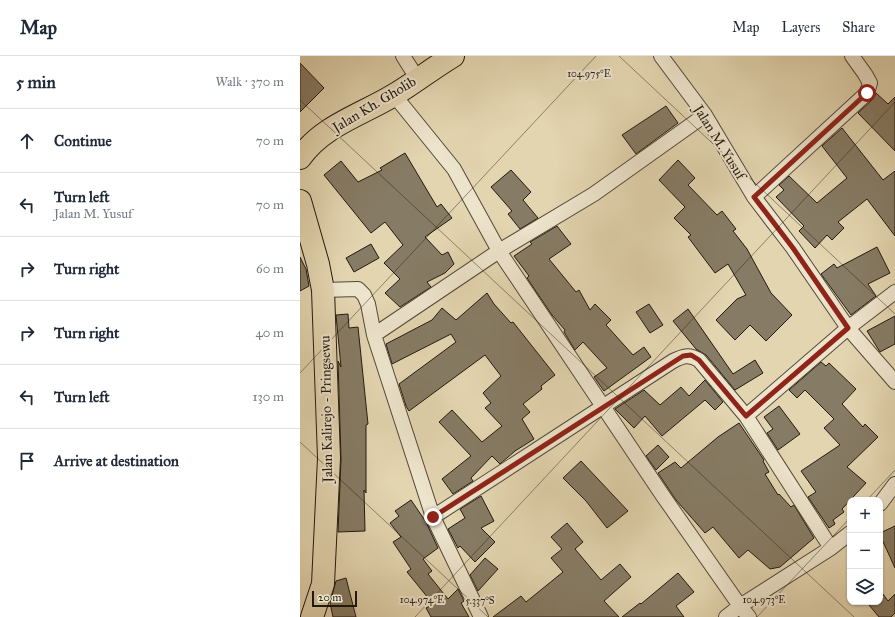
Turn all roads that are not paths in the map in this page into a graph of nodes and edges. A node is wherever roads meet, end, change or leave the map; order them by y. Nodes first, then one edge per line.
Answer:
1 (403, 56) edge
2 (453, 56) edge
3 (660, 56) edge
4 (852, 56) edge
5 (417, 78) junction
6 (394, 94) junction
7 (705, 115) junction
8 (300, 158) edge
9 (754, 197) junction
10 (300, 202) edge
11 (499, 252) junction
12 (323, 290) junction
13 (895, 292) edge
14 (848, 328) junction
15 (374, 335) junction
16 (895, 382) edge
17 (604, 408) junction
18 (746, 416) junction
19 (895, 484) edge
20 (883, 500) edge
21 (433, 517) junction
22 (847, 535) edge
23 (831, 548) junction
24 (745, 612) edge
25 (312, 617) edge
26 (481, 617) edge
27 (726, 617) edge

1 - 5 street
2 - 5 main road, Jalan Kh. Gholib
3 - 7 street, Jalan M. Yusuf
4 - 9 street
5 - 6 main road, Jalan Kh. Gholib
6 - 8 main road, Jalan Kh. Gholib
6 - 11 street
7 - 9 street, Jalan M. Yusuf
7 - 11 street
9 - 14 street, Jalan M. Yusuf
10 - 12 main road, Jalan Kalirejo - Pringsewu
11 - 15 street
11 - 17 street
12 - 15 street
12 - 25 main road, Jalan Kalirejo - Pringsewu
13 - 14 street
14 - 16 street, Jalan M. Yusuf
14 - 18 street
15 - 21 street
17 - 18 street
17 - 21 street
17 - 24 street
18 - 23 street
19 - 20 street
21 - 26 street
22 - 23 street
23 - 24 street
24 - 27 street

